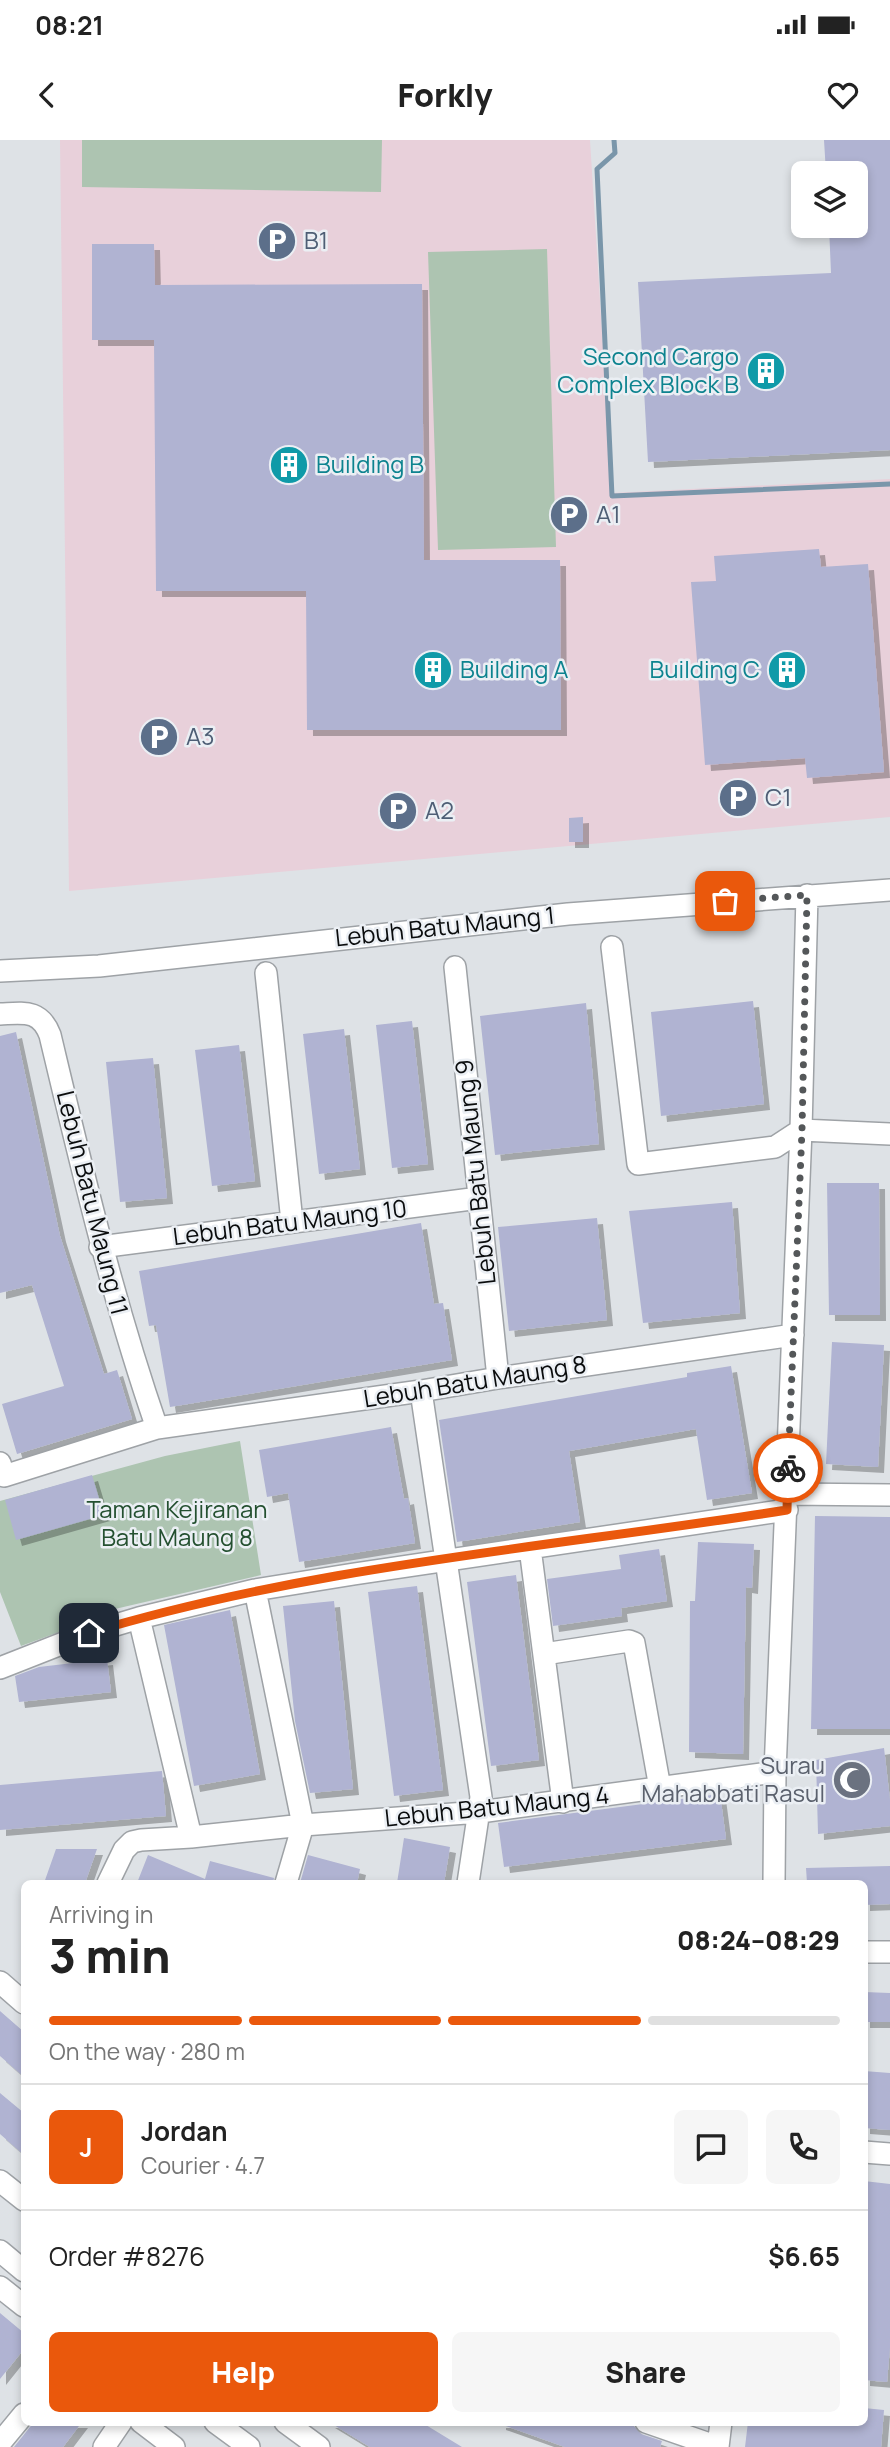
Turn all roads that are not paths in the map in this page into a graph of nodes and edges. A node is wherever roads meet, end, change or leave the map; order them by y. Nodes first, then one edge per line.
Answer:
1 (890, 890) edge
2 (807, 895) junction
3 (612, 947) dead end
4 (455, 967) dead end
5 (0, 971) edge
6 (266, 973) dead end
7 (0, 1014) edge
8 (802, 1130) junction
9 (890, 1134) edge
10 (479, 1198) junction
11 (292, 1222) junction
12 (100, 1247) junction
13 (793, 1335) junction
14 (498, 1378) junction
15 (421, 1391) junction
16 (157, 1428) junction
17 (1, 1473) edge
18 (890, 1495) edge
19 (787, 1502) junction
20 (530, 1548) junction
21 (446, 1560) junction
22 (255, 1590) junction
23 (139, 1618) junction
24 (544, 1654) junction
25 (0, 1668) edge
26 (775, 1772) junction
27 (660, 1788) junction
28 (563, 1802) junction
29 (480, 1812) junction
30 (303, 1825) junction
31 (191, 1837) junction
32 (109, 1880) edge
33 (287, 1880) edge
34 (469, 1880) edge
35 (774, 1880) edge
36 (868, 1952) edge
37 (890, 1952) edge
38 (0, 1982) edge
39 (21, 2000) edge
40 (868, 2152) edge
41 (890, 2154) edge
42 (0, 2180) edge
43 (21, 2198) edge
44 (0, 2251) edge
45 (21, 2268) edge
46 (0, 2287) edge
47 (21, 2304) edge
48 (21, 2418) edge
49 (118, 2426) edge
50 (146, 2426) edge
51 (220, 2426) edge
52 (290, 2426) edge
53 (658, 2426) edge
54 (721, 2426) edge
55 (0, 2443) edge
56 (104, 2447) edge
57 (174, 2447) edge
58 (249, 2447) edge
59 (319, 2447) edge
60 (718, 2447) edge

1 - 2 street, Lebuh Batu Maung 1
2 - 5 street, Lebuh Batu Maung 1
2 - 8 street
3 - 8 street
4 - 10 street, Lebuh Batu Maung 9
6 - 11 street
7 - 12 street, Lebuh Batu Maung 11
8 - 9 street
8 - 13 street
10 - 11 street, Lebuh Batu Maung 10
10 - 14 street, Lebuh Batu Maung 9
11 - 12 street, Lebuh Batu Maung 10
12 - 16 street, Lebuh Batu Maung 11
13 - 14 street, Lebuh Batu Maung 8
13 - 19 street
14 - 15 street, Lebuh Batu Maung 8
15 - 16 street, Lebuh Batu Maung 8
15 - 21 street
16 - 17 street, Lebuh Batu Maung 8
18 - 19 street
19 - 20 street
19 - 26 street
20 - 21 street
20 - 24 street
21 - 22 street
21 - 29 street
22 - 23 street
22 - 30 street
23 - 25 street
23 - 31 street
24 - 27 street
24 - 28 street
26 - 27 street, Lebuh Batu Maung 4
26 - 35 street
27 - 28 street, Lebuh Batu Maung 4
28 - 29 street, Lebuh Batu Maung 4
29 - 30 street, Lebuh Batu Maung 4
29 - 34 street
30 - 31 street, Lebuh Batu Maung 4
30 - 33 street
31 - 32 street, Lebuh Batu Maung 4
36 - 37 street
38 - 39 street
40 - 41 street
42 - 43 street
44 - 45 street
46 - 47 street
48 - 55 street
49 - 56 street
50 - 57 street
51 - 58 street
52 - 59 street
53 - 60 street
54 - 60 street

